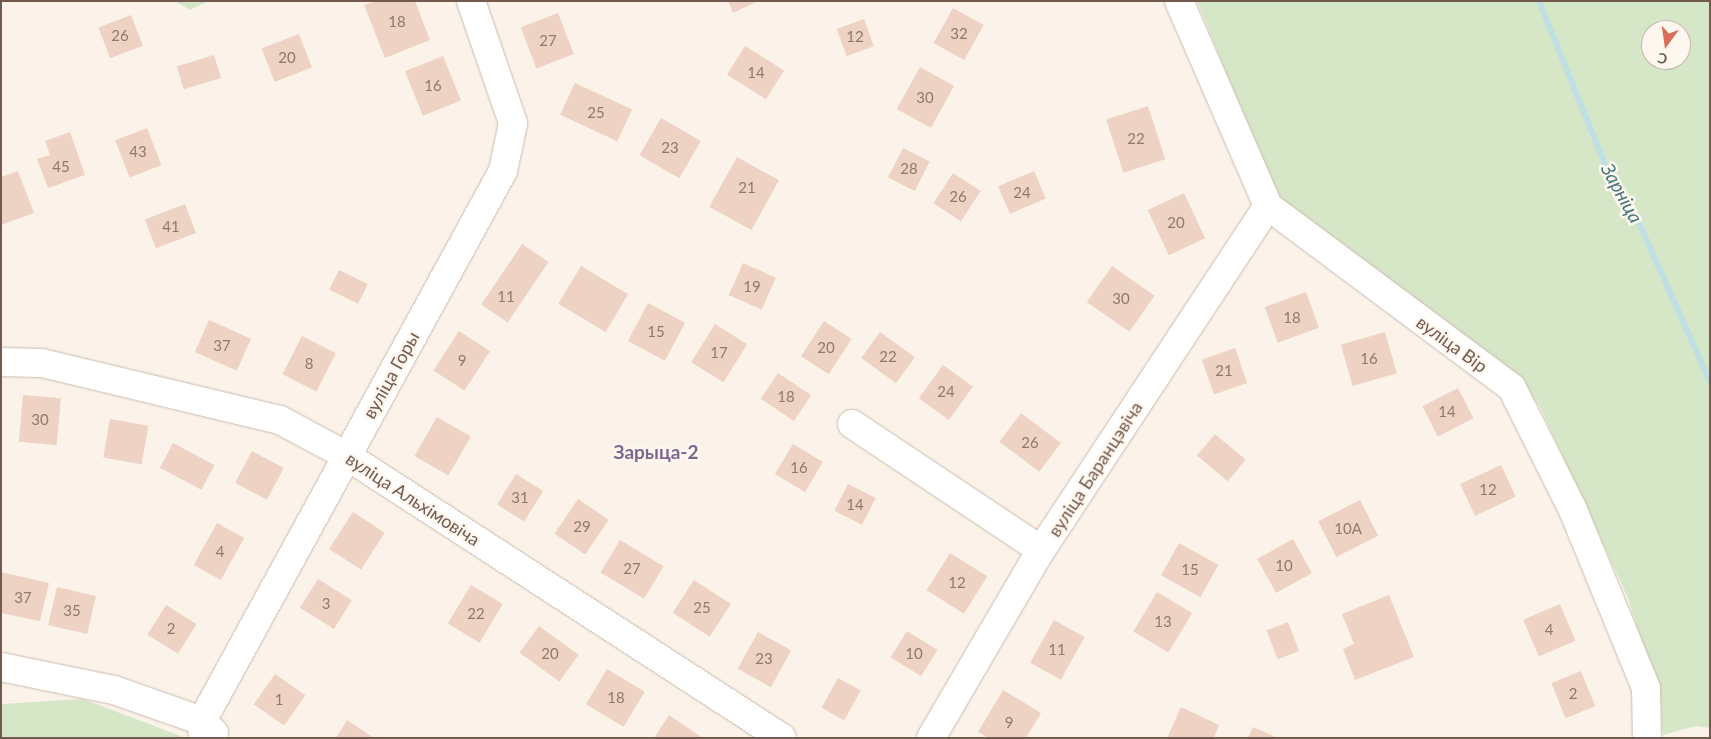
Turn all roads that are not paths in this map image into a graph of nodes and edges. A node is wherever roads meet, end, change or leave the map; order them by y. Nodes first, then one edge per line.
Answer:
1 (471, 1) edge
2 (1179, 1) edge
3 (1268, 206) junction
4 (1, 362) edge
5 (852, 424) dead end
6 (347, 456) junction
7 (1041, 550) junction
8 (1, 668) edge
9 (208, 732) edge
10 (782, 738) edge
11 (931, 738) edge
12 (1647, 738) edge

1 - 6 street, вуліца Горы
2 - 3 street, вуліца Вір
3 - 7 street, вуліца Баранцэвіча
3 - 12 street, вуліца Вір
4 - 6 street, вуліца Альхімовіча
5 - 7 street
6 - 9 street, вуліца Горы
6 - 10 street, вуліца Альхімовіча
7 - 11 street, вуліца Баранцэвіча
8 - 9 street

